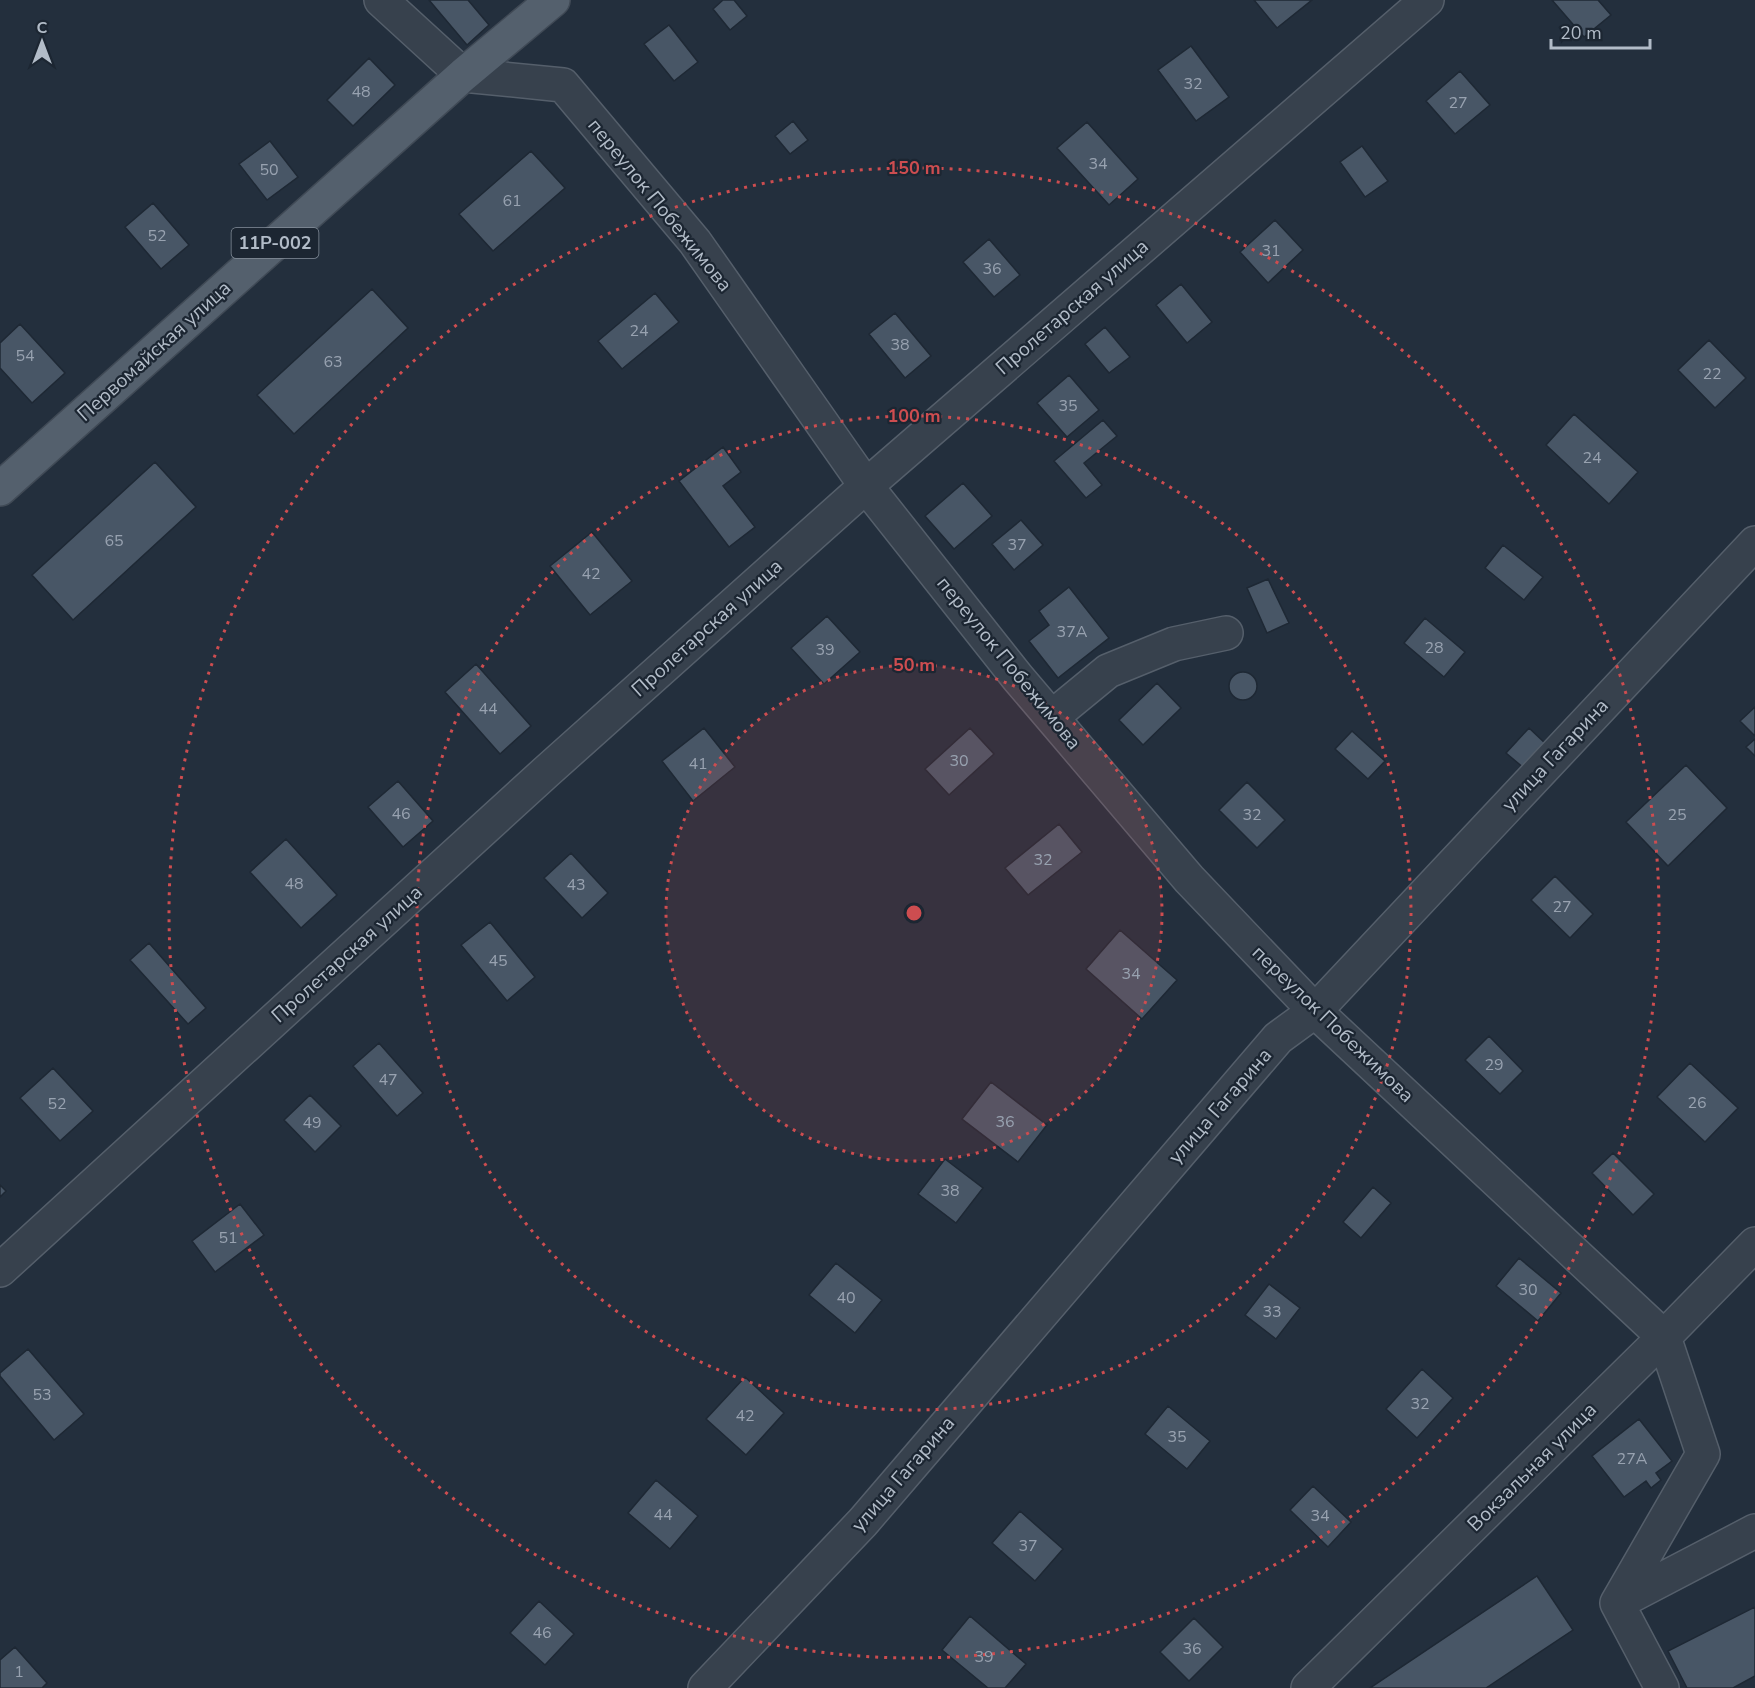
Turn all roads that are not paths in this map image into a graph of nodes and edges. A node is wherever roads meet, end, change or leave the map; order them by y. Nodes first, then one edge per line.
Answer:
1 (381, 0) edge
2 (553, 0) edge
3 (1426, 0) edge
4 (463, 75) junction
5 (866, 486) junction
6 (0, 489) edge
7 (1755, 543) edge
8 (1226, 633) dead end
9 (1052, 717) junction
10 (1315, 1011) junction
11 (1755, 1244) edge
12 (0, 1269) edge
13 (1664, 1337) junction
14 (1755, 1531) edge
15 (1617, 1603) junction
16 (705, 1688) edge
17 (1308, 1688) edge
18 (1662, 1688) edge

1 - 4 street
2 - 4 main road, Первомайская улица / 11Р-002
3 - 5 street, Пролетарская улица
4 - 5 street, переулок Побежимова
4 - 6 main road, Первомайская улица / 11Р-002
5 - 9 street, переулок Побежимова
5 - 12 street, Пролетарская улица
7 - 10 street, улица Гагарина
8 - 9 street
9 - 10 street, переулок Побежимова
10 - 13 street, переулок Побежимова
10 - 16 street, улица Гагарина
11 - 13 street, Вокзальная улица
13 - 15 street
13 - 17 street, Вокзальная улица
14 - 15 street
15 - 18 street

